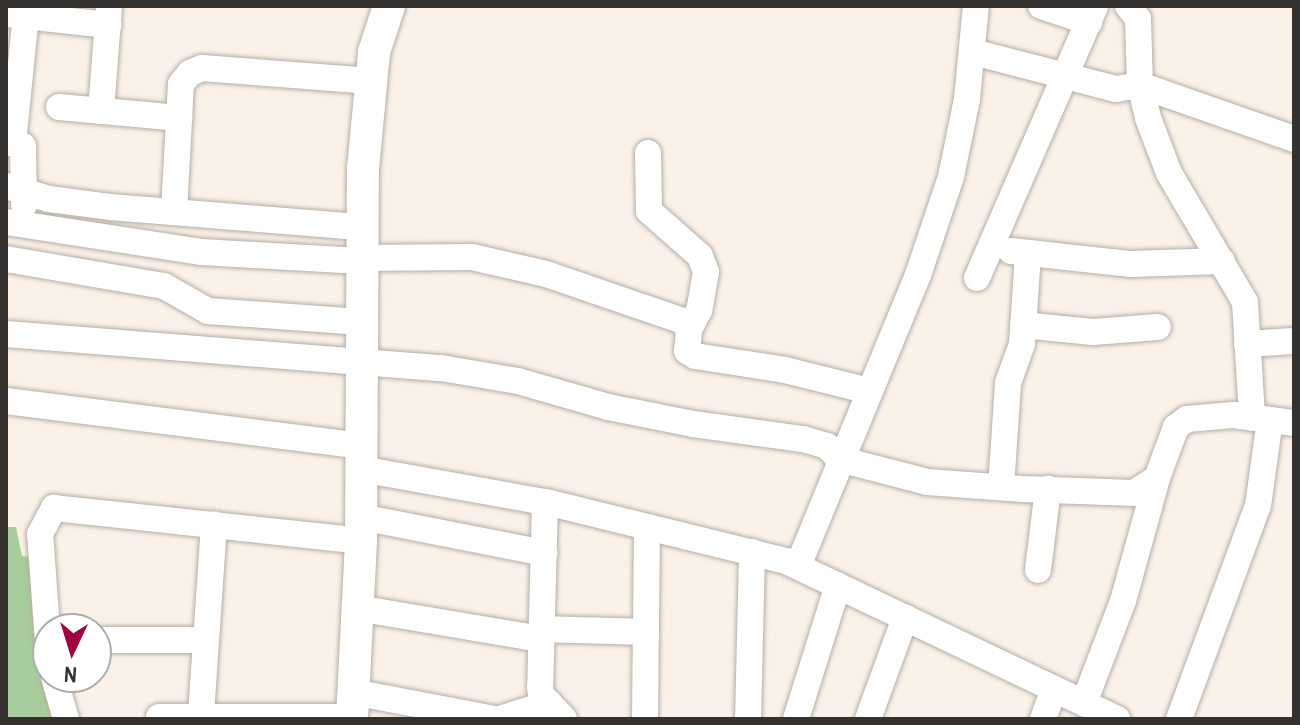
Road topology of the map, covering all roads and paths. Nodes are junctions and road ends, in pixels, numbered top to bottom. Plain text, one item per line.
1 (389, 6) edge
2 (976, 6) edge
3 (1041, 6) edge
4 (1128, 6) edge
5 (1092, 14) edge
6 (16, 15) edge
7 (108, 15) edge
8 (973, 52) junction
9 (1067, 76) junction
10 (371, 81) junction
11 (1140, 85) junction
12 (59, 107) dead end
13 (101, 111) junction
14 (179, 118) junction
15 (1294, 139) edge
16 (10, 142) edge
17 (648, 153) dead end
18 (15, 188) edge
19 (174, 212) junction
20 (15, 223) edge
21 (992, 245) junction
22 (361, 249) junction
23 (1028, 253) junction
24 (6, 259) edge
25 (1222, 261) junction
26 (977, 278) dead end
27 (361, 322) junction
28 (1023, 325) junction
29 (1158, 327) dead end
30 (689, 330) junction
31 (6, 334) edge
32 (1294, 341) edge
33 (1247, 344) junction
34 (361, 364) junction
35 (869, 391) junction
36 (6, 401) edge
37 (1272, 420) edge
38 (361, 458) junction
39 (839, 459) junction
40 (1157, 478) junction
41 (1001, 487) junction
42 (1048, 489) junction
43 (545, 502) junction
44 (214, 524) junction
45 (647, 527) junction
46 (361, 529) junction
47 (752, 552) junction
48 (544, 553) junction
49 (798, 566) junction
50 (1038, 570) dead end
51 (838, 585) junction
52 (357, 608) junction
53 (46, 613) edge
54 (905, 618) junction
55 (646, 632) junction
56 (541, 634) junction
57 (112, 640) edge
58 (203, 640) junction
59 (1054, 689) junction
60 (59, 693) edge
61 (1084, 703) junction
62 (352, 710) edge
63 (557, 711) edge
64 (201, 715) junction
65 (159, 717) edge
66 (66, 719) edge
67 (494, 719) edge
68 (500, 719) edge
69 (645, 719) edge
70 (748, 719) edge
71 (796, 719) edge
72 (868, 719) edge
73 (1043, 719) edge
74 (1117, 719) edge
75 (1179, 719) edge

1 - 10 main road
2 - 8 street
3 - 5 street
4 - 11 street
5 - 9 street
6 - 7 street
6 - 16 street
7 - 13 street
8 - 9 street
8 - 35 street
9 - 11 street
9 - 21 street
10 - 14 street
10 - 22 main road
11 - 15 street
11 - 25 street
12 - 13 street
13 - 14 street
14 - 19 street
16 - 18 street
17 - 30 street
18 - 19 street
18 - 20 street
19 - 22 street
20 - 22 street
21 - 23 street
21 - 26 street
22 - 27 main road
22 - 30 street
23 - 25 street
23 - 28 street
24 - 27 street
25 - 33 street
27 - 34 main road
28 - 29 street
28 - 41 street
30 - 35 street
31 - 34 street
32 - 33 street
33 - 37 street
34 - 38 main road
34 - 39 street
35 - 39 street
36 - 38 street
37 - 40 street
37 - 75 street
38 - 43 street
38 - 46 main road
39 - 41 street
39 - 49 street
40 - 42 street
40 - 61 street
41 - 42 street
42 - 50 street
43 - 45 street
43 - 48 street
44 - 46 street
44 - 53 street
44 - 58 street
45 - 47 street
45 - 55 street
46 - 48 street
46 - 52 main road
47 - 49 street
47 - 70 street
48 - 56 street
49 - 51 street
51 - 54 street
51 - 71 street
52 - 56 street
52 - 62 main road
54 - 59 street
54 - 72 street
55 - 56 street
55 - 69 street
56 - 63 street
57 - 58 street
58 - 64 street
59 - 61 street
59 - 73 street
60 - 66 street
61 - 74 street
62 - 64 street
62 - 67 street
63 - 68 street
64 - 65 street

